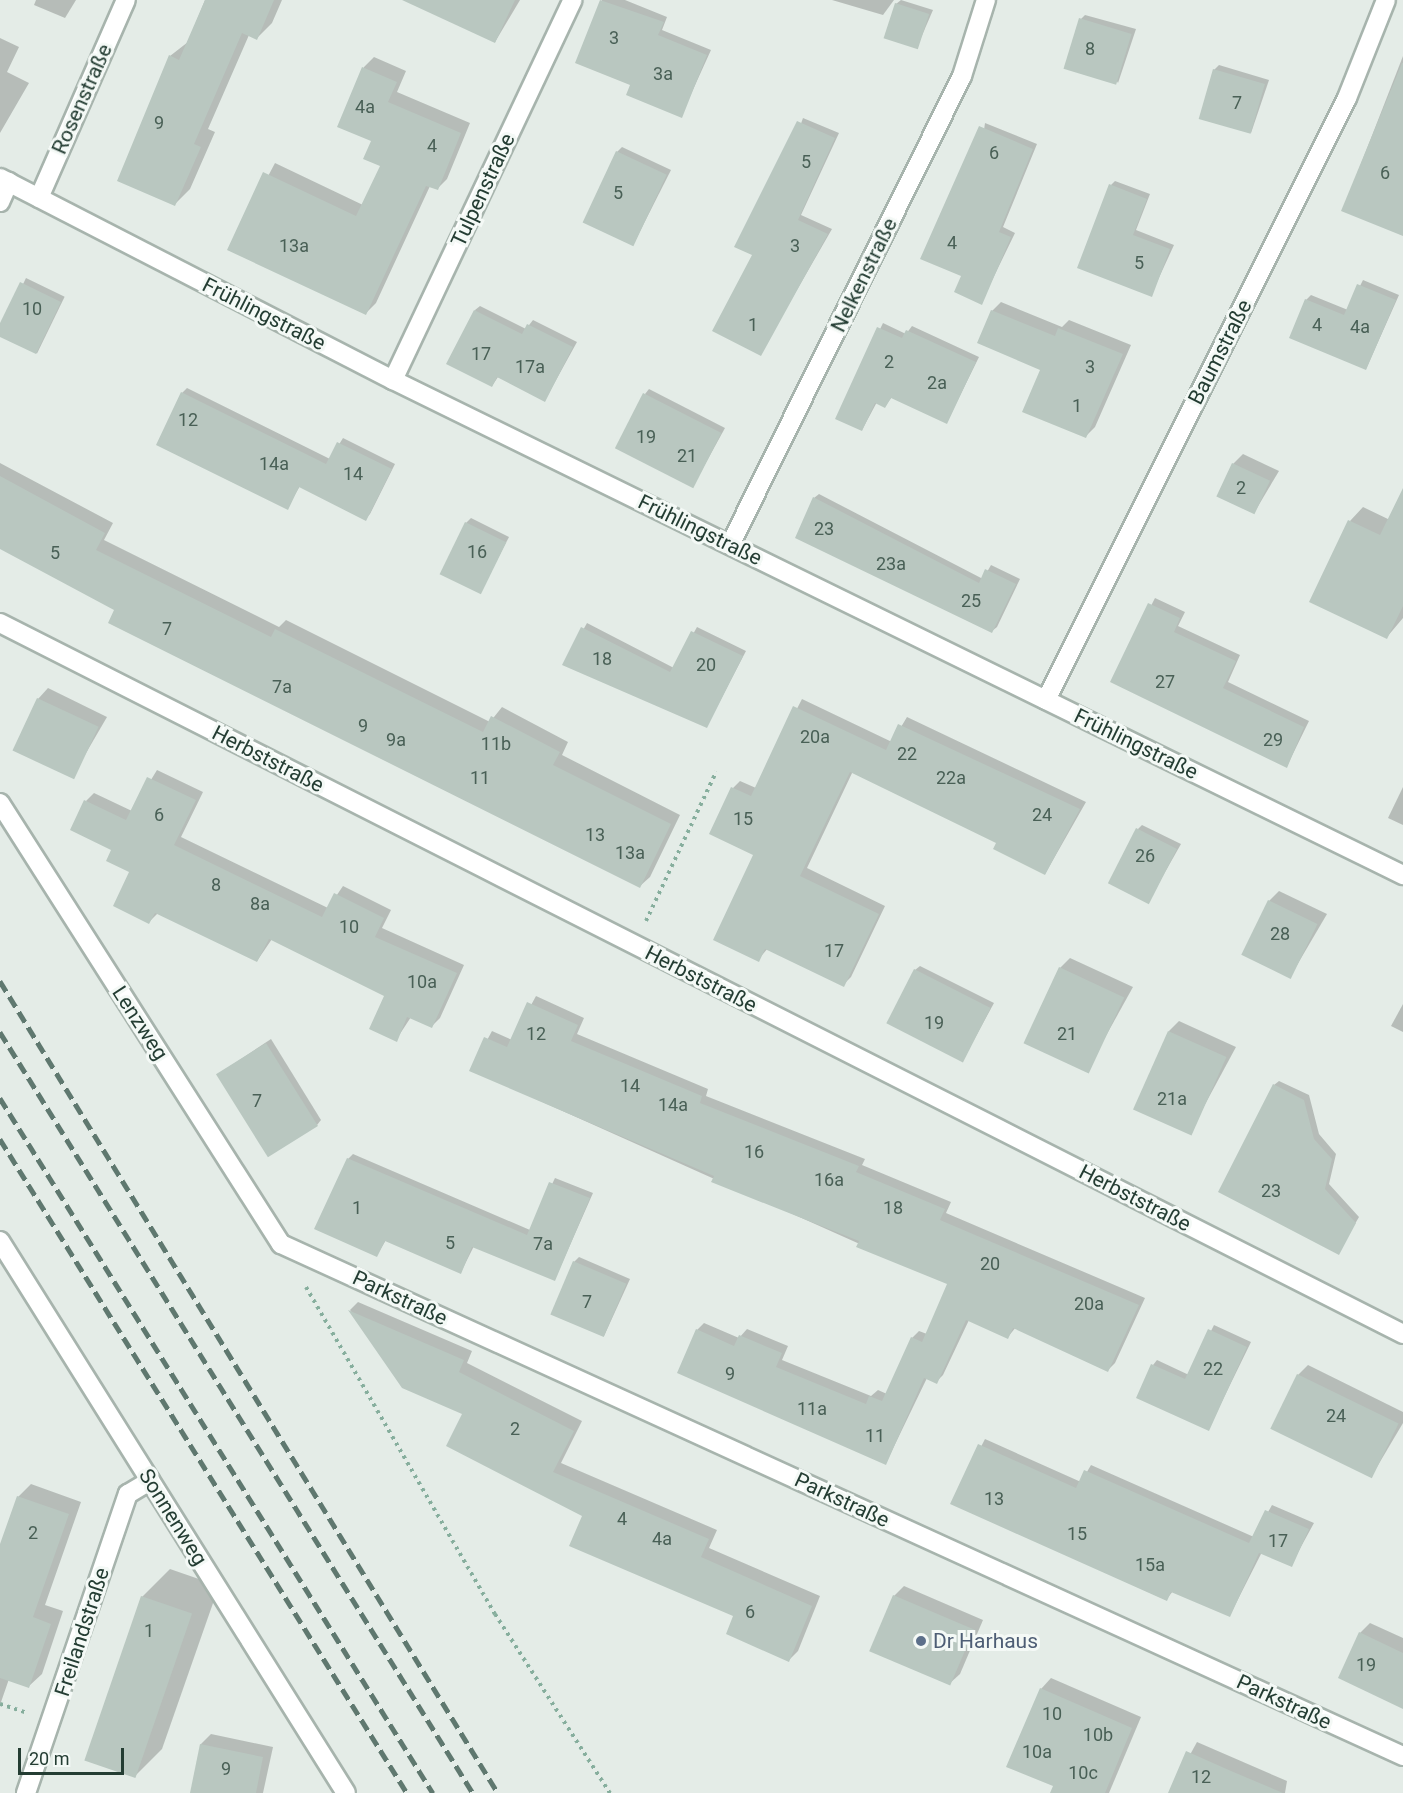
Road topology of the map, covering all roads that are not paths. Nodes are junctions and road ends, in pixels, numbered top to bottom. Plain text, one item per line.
1 (126, 0) edge
2 (573, 0) edge
3 (986, 0) edge
4 (1386, 0) edge
5 (4, 180) edge
6 (39, 198) junction
7 (0, 202) edge
8 (393, 380) junction
9 (730, 545) junction
10 (0, 623) edge
11 (1046, 700) junction
12 (0, 803) edge
13 (1403, 875) edge
14 (0, 1241) edge
15 (280, 1244) joint
16 (1403, 1334) edge
17 (150, 1481) junction
18 (1403, 1756) edge
19 (26, 1793) edge
20 (346, 1793) edge

1 - 6 street, Rosenstraße
2 - 8 street, Tulpenstraße
3 - 9 street, Nelkenstraße
4 - 11 street, Baumstraße
5 - 6 street, Frühlingstraße
5 - 7 street
6 - 8 street, Frühlingstraße
8 - 9 street, Frühlingstraße
9 - 11 street, Frühlingstraße
10 - 16 street, Herbststraße
11 - 13 street, Frühlingstraße
12 - 15 street, Lenzweg
14 - 17 street, Sonnenweg
15 - 18 street, Parkstraße
17 - 19 street, Freilandstraße
17 - 20 street, Sonnenweg

